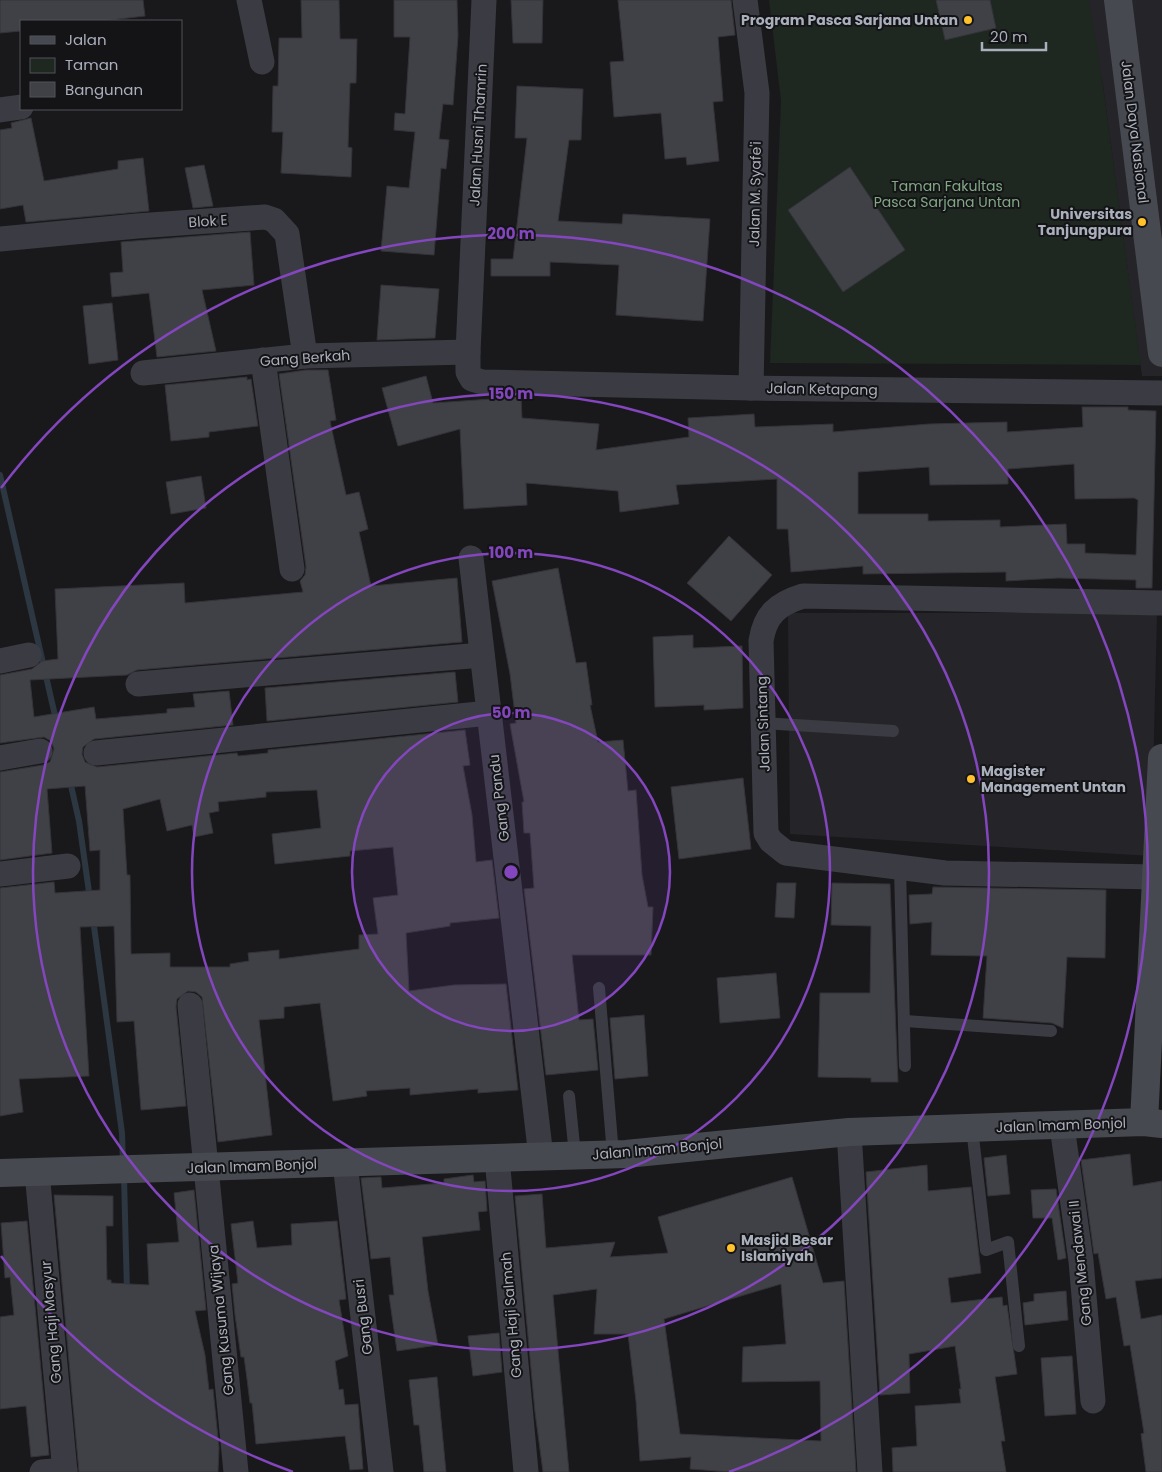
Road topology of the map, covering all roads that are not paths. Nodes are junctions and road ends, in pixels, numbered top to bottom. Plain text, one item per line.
1 (249, 0) edge
2 (484, 0) edge
3 (745, 0) edge
4 (1118, 0) edge
5 (262, 62) dead end
6 (20, 107) edge
7 (0, 110) edge
8 (0, 239) edge
9 (468, 352) junction
10 (1162, 353) edge
11 (305, 356) junction
12 (263, 360) junction
13 (143, 372) dead end
14 (482, 382) joint
15 (751, 388) junction
16 (1162, 393) edge
17 (471, 558) dead end
18 (292, 569) dead end
19 (1162, 603) edge
20 (28, 655) dead end
21 (482, 655) junction
22 (0, 661) edge
23 (138, 684) dead end
24 (489, 713) junction
25 (762, 723) junction
26 (893, 731) dead end
27 (40, 751) dead end
28 (96, 753) dead end
29 (0, 758) edge
30 (1162, 758) edge
31 (68, 866) dead end
32 (900, 868) junction
33 (1158, 869) edge
34 (0, 874) edge
35 (598, 988) dead end
36 (190, 1005) dead end
37 (905, 1022) junction
38 (1050, 1030) dead end
39 (905, 1066) dead end
40 (569, 1096) dead end
41 (1153, 1123) edge
42 (1062, 1126) junction
43 (972, 1128) junction
44 (849, 1132) junction
45 (613, 1154) junction
46 (574, 1155) junction
47 (541, 1157) junction
48 (497, 1158) junction
49 (346, 1163) junction
50 (206, 1168) junction
51 (37, 1172) junction
52 (0, 1173) edge
53 (1019, 1346) dead end
54 (1093, 1401) dead end
55 (57, 1471) edge
56 (236, 1472) edge
57 (381, 1472) edge
58 (526, 1472) edge
59 (870, 1472) edge

1 - 5 street
2 - 9 street, Jalan Husni Thamrin
3 - 15 street, Jalan M. Syafe'i
4 - 10 main road, Jalan Daya Nasional
6 - 7 street
8 - 11 street, Blok E
9 - 11 street, Gang Berkah
9 - 14 street, Jalan Husni Thamrin
11 - 12 street, Gang Berkah
12 - 13 street, Gang Berkah
12 - 18 street
14 - 15 street, Jalan Ketapang
15 - 16 street, Jalan Ketapang
17 - 21 street, Gang Pandu
19 - 25 street, Jalan Sintang
20 - 22 street
21 - 23 street
21 - 24 street, Gang Pandu
24 - 28 street
24 - 47 street, Gang Pandu
25 - 26 lane
25 - 32 street, Jalan Sintang
27 - 29 street
30 - 33 main road
31 - 34 street
32 - 33 street, Jalan Sintang
32 - 37 lane
33 - 41 main road
35 - 45 lane
36 - 50 street, Gang Kusuma Wijaya
37 - 38 lane
37 - 39 lane
40 - 46 lane
41 - 42 main road, Jalan Imam Bonjol
42 - 43 main road, Jalan Imam Bonjol
42 - 54 street, Gang Mendawai II
43 - 44 main road, Jalan Imam Bonjol
43 - 53 lane
44 - 45 main road, Jalan Imam Bonjol
44 - 59 street
45 - 46 main road, Jalan Imam Bonjol
46 - 47 main road, Jalan Imam Bonjol
47 - 48 main road, Jalan Imam Bonjol
48 - 49 main road, Jalan Imam Bonjol
48 - 58 street, Gang Haji Salmah
49 - 50 main road, Jalan Imam Bonjol
49 - 57 street, Gang Busri
50 - 51 main road, Jalan Imam Bonjol
50 - 56 street, Gang Kusuma Wijaya
51 - 52 main road, Jalan Imam Bonjol
51 - 55 street, Gang Haji Masyur

